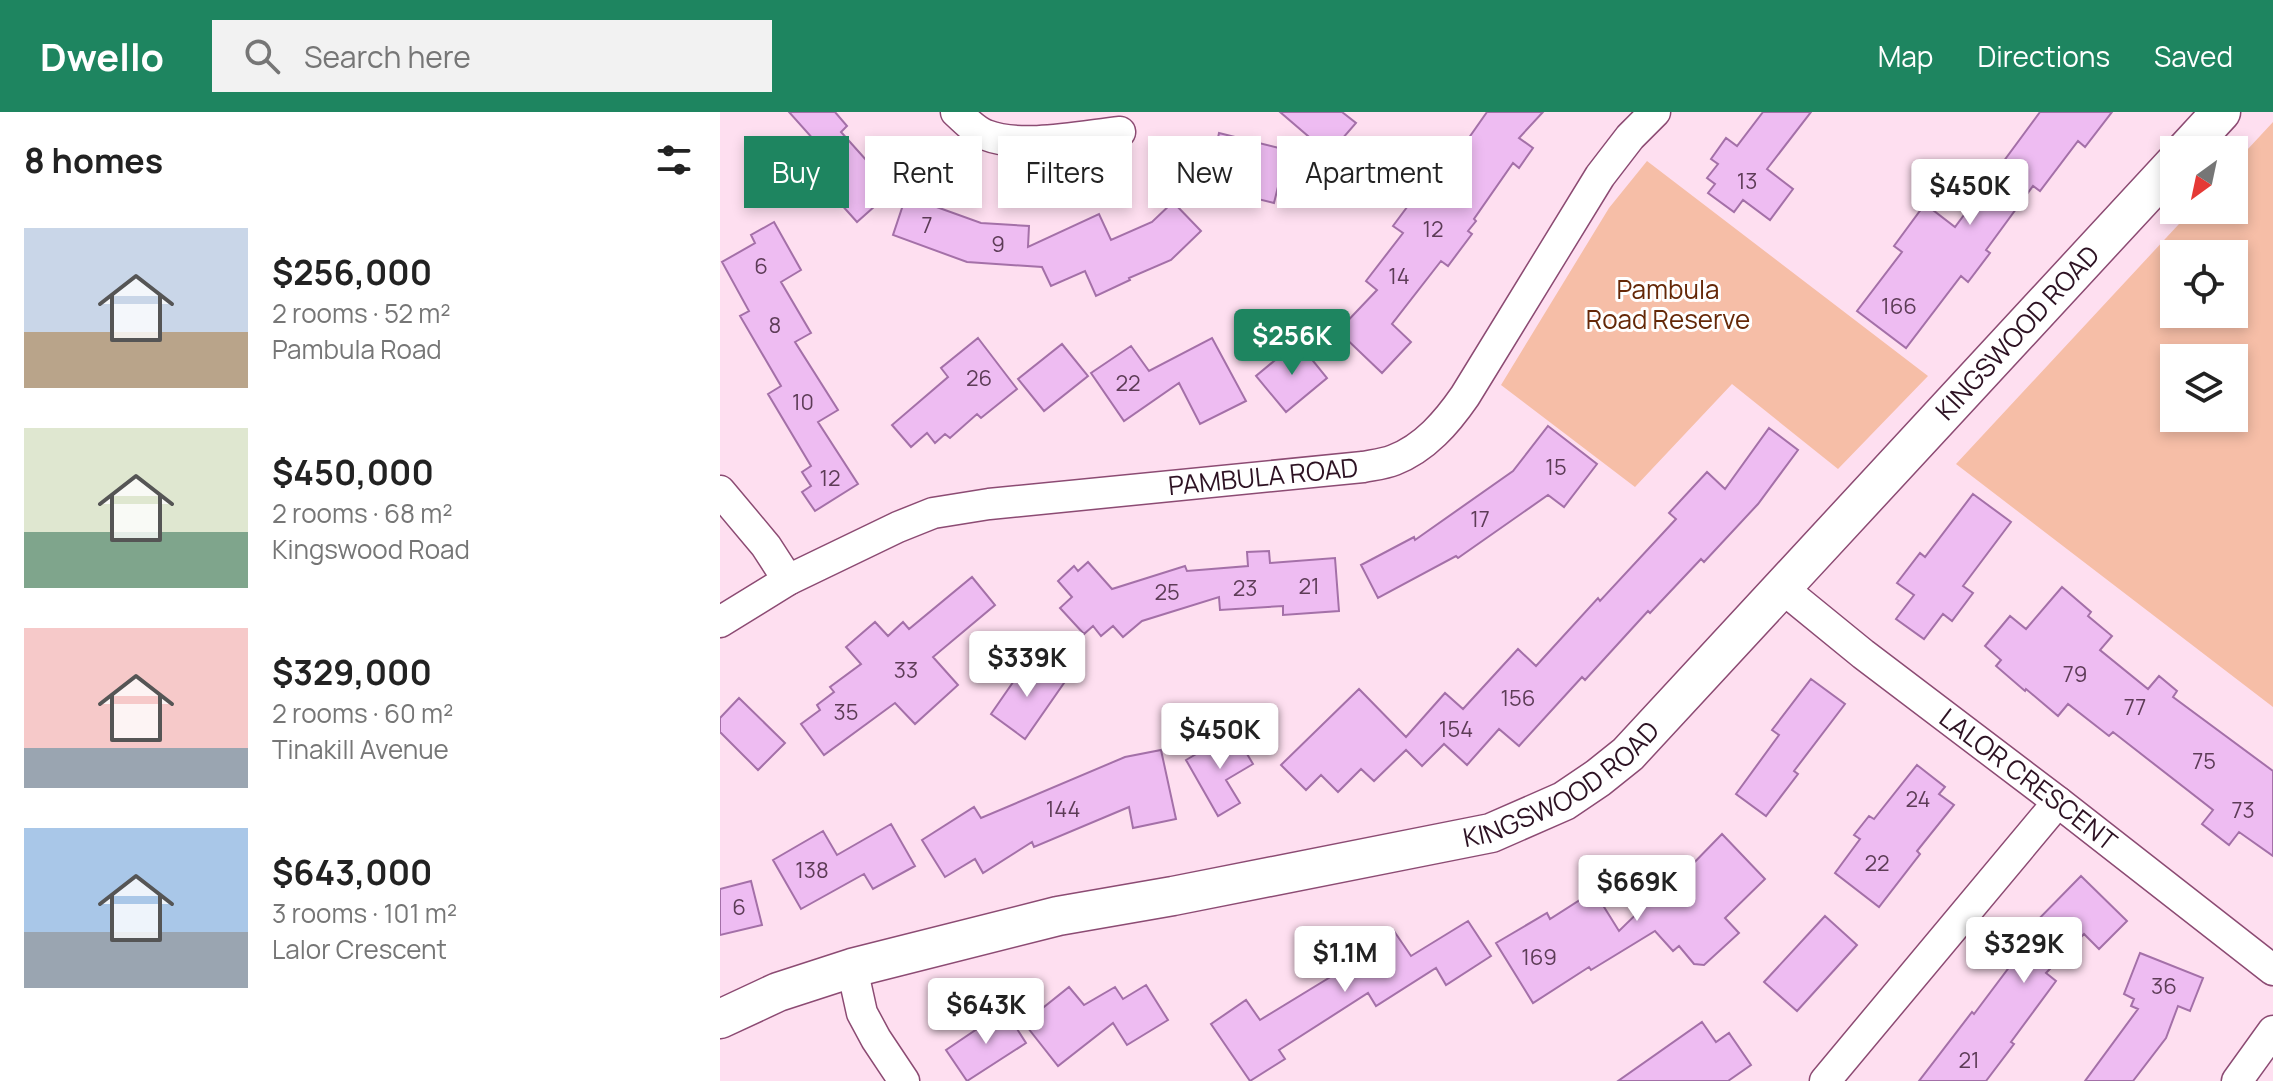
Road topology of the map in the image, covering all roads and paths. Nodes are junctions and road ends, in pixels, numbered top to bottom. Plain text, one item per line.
1 (956, 112) edge
2 (1655, 112) edge
3 (2221, 112) edge
4 (1120, 132) dead end
5 (2199, 136) edge
6 (2160, 179) edge
7 (720, 491) edge
8 (788, 580) junction
9 (1782, 588) junction
10 (720, 622) edge
11 (2058, 802) junction
12 (852, 968) junction
13 (2273, 970) edge
14 (720, 1019) edge
15 (2273, 1031) edge
16 (904, 1081) edge
17 (1825, 1081) edge
18 (2237, 1081) edge

1 - 4 street
2 - 8 street, PAMBULA ROAD
3 - 5 street
6 - 9 street, KINGSWOOD ROAD
7 - 8 street
8 - 10 street, PAMBULA ROAD
9 - 11 street, LALOR CRESCENT
9 - 12 street, KINGSWOOD ROAD
11 - 13 street, LALOR CRESCENT
11 - 17 street
12 - 14 street, KINGSWOOD ROAD
12 - 16 street
15 - 18 street

